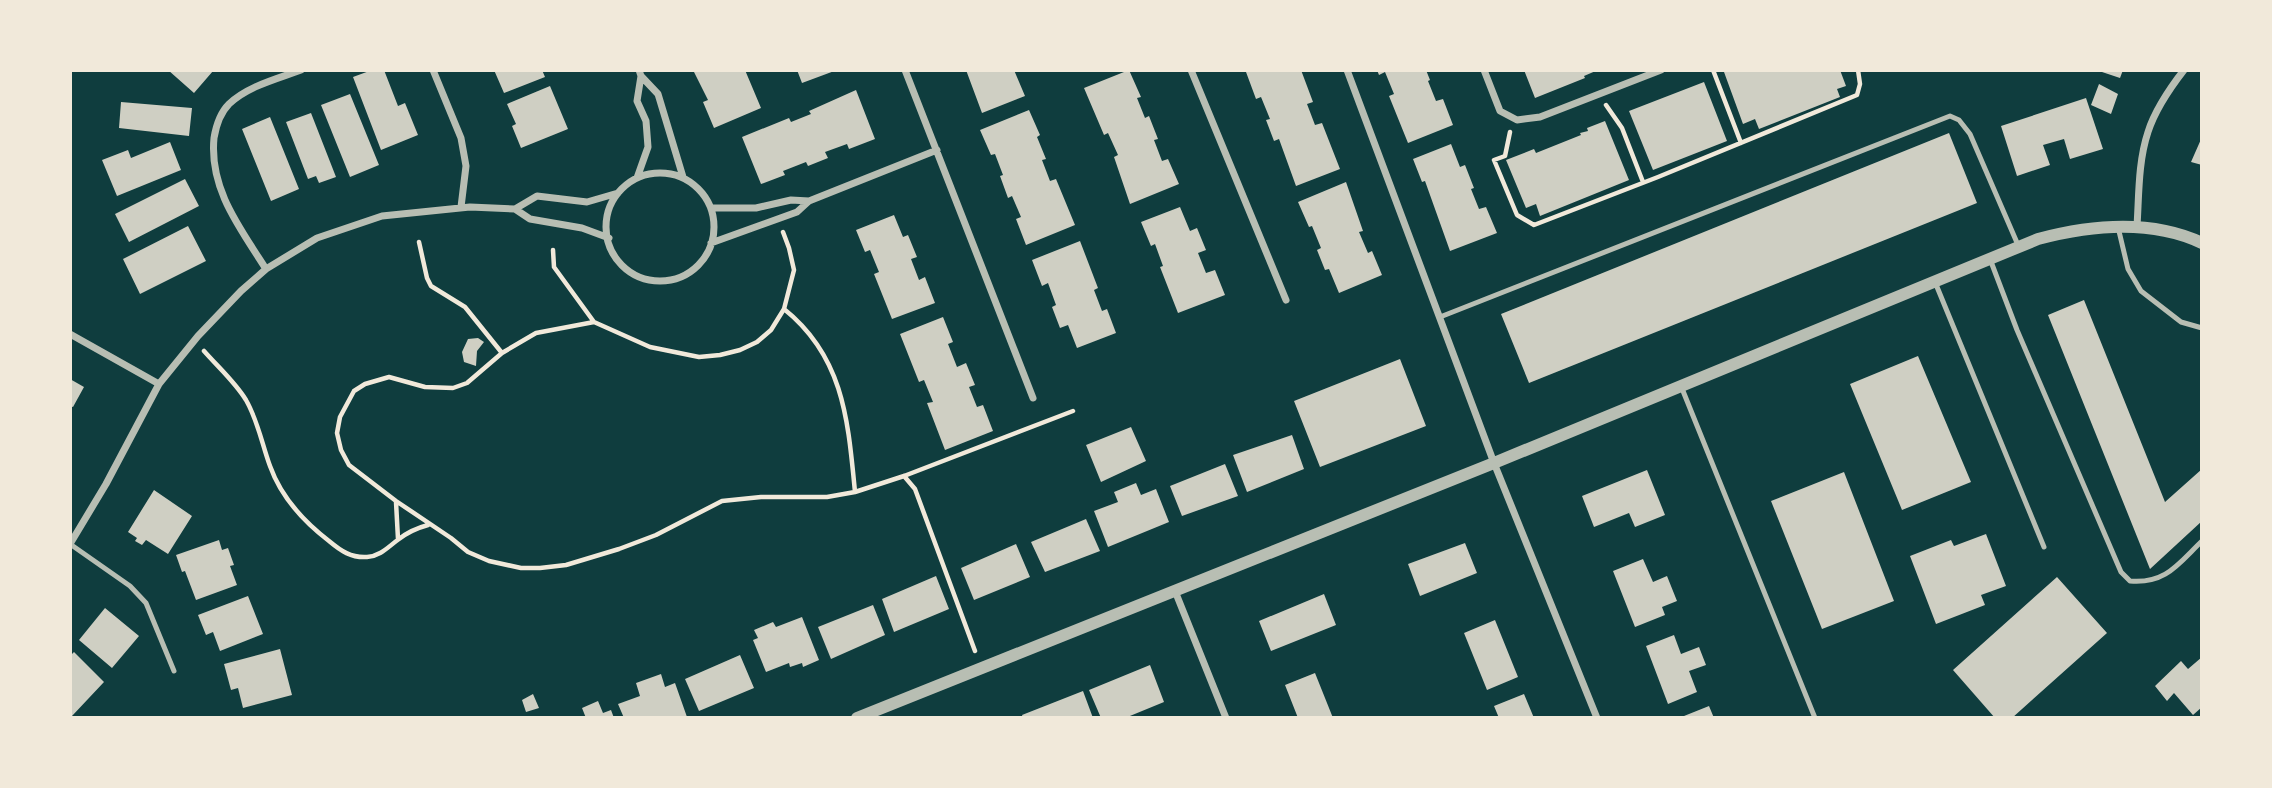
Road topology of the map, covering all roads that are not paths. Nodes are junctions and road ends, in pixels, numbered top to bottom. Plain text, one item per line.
1 (301, 70) edge
2 (433, 70) edge
3 (905, 70) edge
4 (1191, 70) edge
5 (1347, 70) edge
6 (1484, 70) edge
7 (1661, 70) edge
8 (2184, 70) edge
9 (640, 73) edge
10 (279, 74) edge
11 (937, 150) junction
12 (683, 177) junction
13 (637, 178) junction
14 (618, 192) junction
15 (809, 201) junction
16 (461, 207) junction
17 (515, 208) junction
18 (712, 208) junction
19 (2137, 226) junction
20 (2118, 227) junction
21 (608, 238) junction
22 (711, 243) junction
23 (2202, 243) edge
24 (2018, 247) junction
25 (1990, 259) junction
26 (266, 269) junction
27 (1935, 282) junction
28 (1286, 300) dead end
29 (1440, 317) junction
30 (2202, 328) edge
31 (70, 334) edge
32 (159, 384) junction
33 (1681, 386) junction
34 (1033, 397) dead end
35 (1494, 463) junction
36 (2202, 541) edge
37 (70, 544) edge
38 (2044, 547) dead end
39 (1175, 592) junction
40 (174, 671) dead end
41 (858, 718) edge
42 (1226, 718) edge
43 (1597, 718) edge
44 (1815, 718) edge

1 - 10 street
2 - 16 street
3 - 11 street
4 - 28 street
5 - 29 street
6 - 7 street
8 - 19 street
9 - 12 street
9 - 13 street
10 - 26 street
11 - 15 street
11 - 34 street
12 - 13 street
12 - 18 street
13 - 14 street
14 - 17 street
14 - 21 street
15 - 18 street
15 - 22 street
16 - 17 street
16 - 26 street
17 - 21 street
18 - 22 street
19 - 20 street
19 - 23 street
20 - 24 street
20 - 30 lane
21 - 22 street
24 - 25 street
24 - 29 lane
25 - 27 street
25 - 36 lane
26 - 32 street
27 - 33 street
27 - 38 lane
29 - 35 street
31 - 32 street
32 - 37 street
33 - 35 street
33 - 44 lane
35 - 39 street
35 - 43 street
37 - 40 lane
39 - 41 street
39 - 42 street

